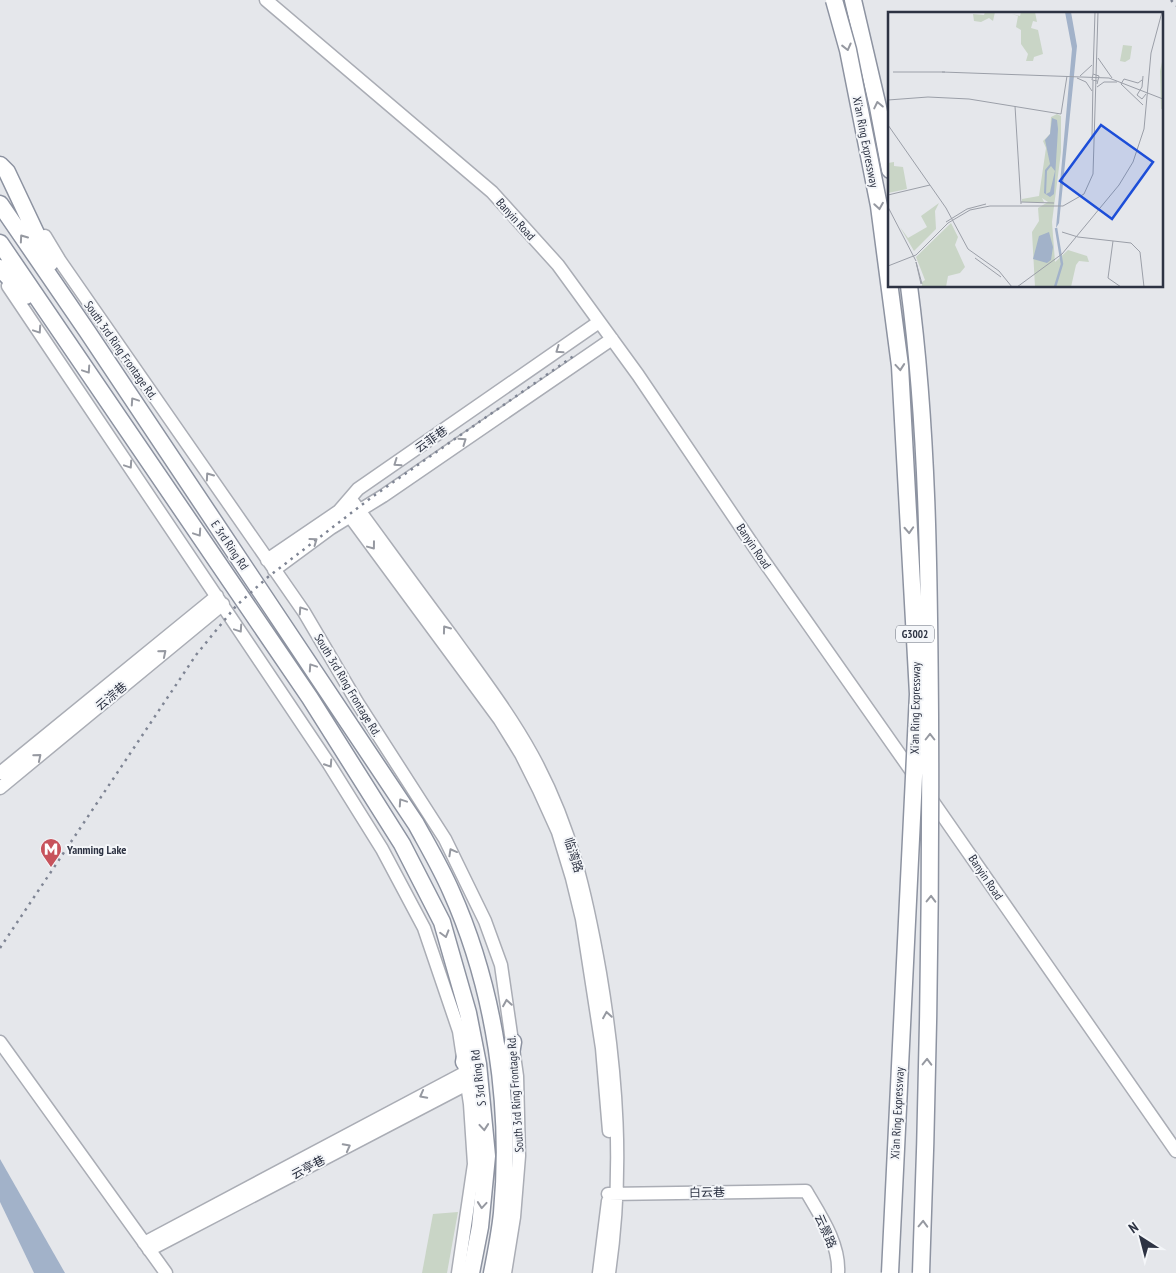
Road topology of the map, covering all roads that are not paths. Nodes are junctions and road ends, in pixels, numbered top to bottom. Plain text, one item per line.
1 (266, 0) edge
2 (834, 0) edge
3 (853, 0) edge
4 (888, 160) edge
5 (2, 166) edge
6 (0, 204) edge
7 (0, 243) edge
8 (0, 268) edge
9 (888, 275) edge
10 (0, 276) edge
11 (890, 288) edge
12 (909, 288) edge
13 (600, 322) junction
14 (87, 331) junction
15 (63, 336) junction
16 (612, 339) junction
17 (351, 508) junction
18 (271, 565) junction
19 (220, 600) junction
20 (0, 773) edge
21 (0, 788) edge
22 (427, 890) joint
23 (451, 891) joint
24 (471, 1026) junction
25 (0, 1042) edge
26 (513, 1042) junction
27 (466, 1073) junction
28 (503, 1100) junction
29 (1176, 1151) edge
30 (512, 1157) junction
31 (480, 1160) junction
32 (806, 1191) joint
33 (612, 1194) junction
34 (146, 1246) junction
35 (166, 1273) edge
36 (458, 1273) edge
37 (471, 1273) edge
38 (492, 1273) edge
39 (505, 1273) edge
40 (599, 1273) edge
41 (608, 1273) edge
42 (838, 1273) edge
43 (890, 1273) edge
44 (921, 1273) edge

1 - 13 street, Banyin Road
2 -> 9 highway, Xi'an Ring Expressway / G3002, bridge
4 -> 3 highway, Xi'an Ring Expressway
5 - 14 highway
18 -> 5 street, South 3rd Ring Frontage Rd.
14 -> 6 highway, E 3rd Ring Rd
7 - 15 highway, E 3rd Ring Rd
8 - 15 highway
10 -> 19 street
11 -> 43 highway, Xi'an Ring Expressway / G3002, bridge
44 -> 12 highway, Xi'an Ring Expressway / G3002, bridge
13 - 16 street, Banyin Road
13 -> 17 street, 云菲巷
23 -> 14 highway, E 3rd Ring Rd
15 -> 22 highway, E 3rd Ring Rd
17 -> 16 street, 云菲巷
16 - 29 street, Banyin Road
17 - 18 street, 云菲巷
17 - 33 street, 临湾路
26 -> 18 street, South 3rd Ring Frontage Rd.
19 - 20 street, 云淙巷
21 -> 19 street, 云淙巷
19 -> 27 street
22 -> 24 highway, S 3rd Ring Rd
23 - 28 highway, S 3rd Ring Rd
24 - 27 highway
24 -> 31 highway, S 3rd Ring Rd
25 - 34 street
26 - 28 highway
26 - 30 street, South 3rd Ring Frontage Rd.
27 - 31 street
27 - 34 street
28 - 30 highway, S 3rd Ring Rd
30 - 38 highway, S 3rd Ring Rd
30 - 39 street, South 3rd Ring Frontage Rd.
31 - 36 street
31 -> 37 highway, S 3rd Ring Rd
32 - 33 street, 白云巷
32 - 42 street, 云景路
33 - 40 street, 临湾路
33 - 41 street, 临湾路
34 - 35 street

